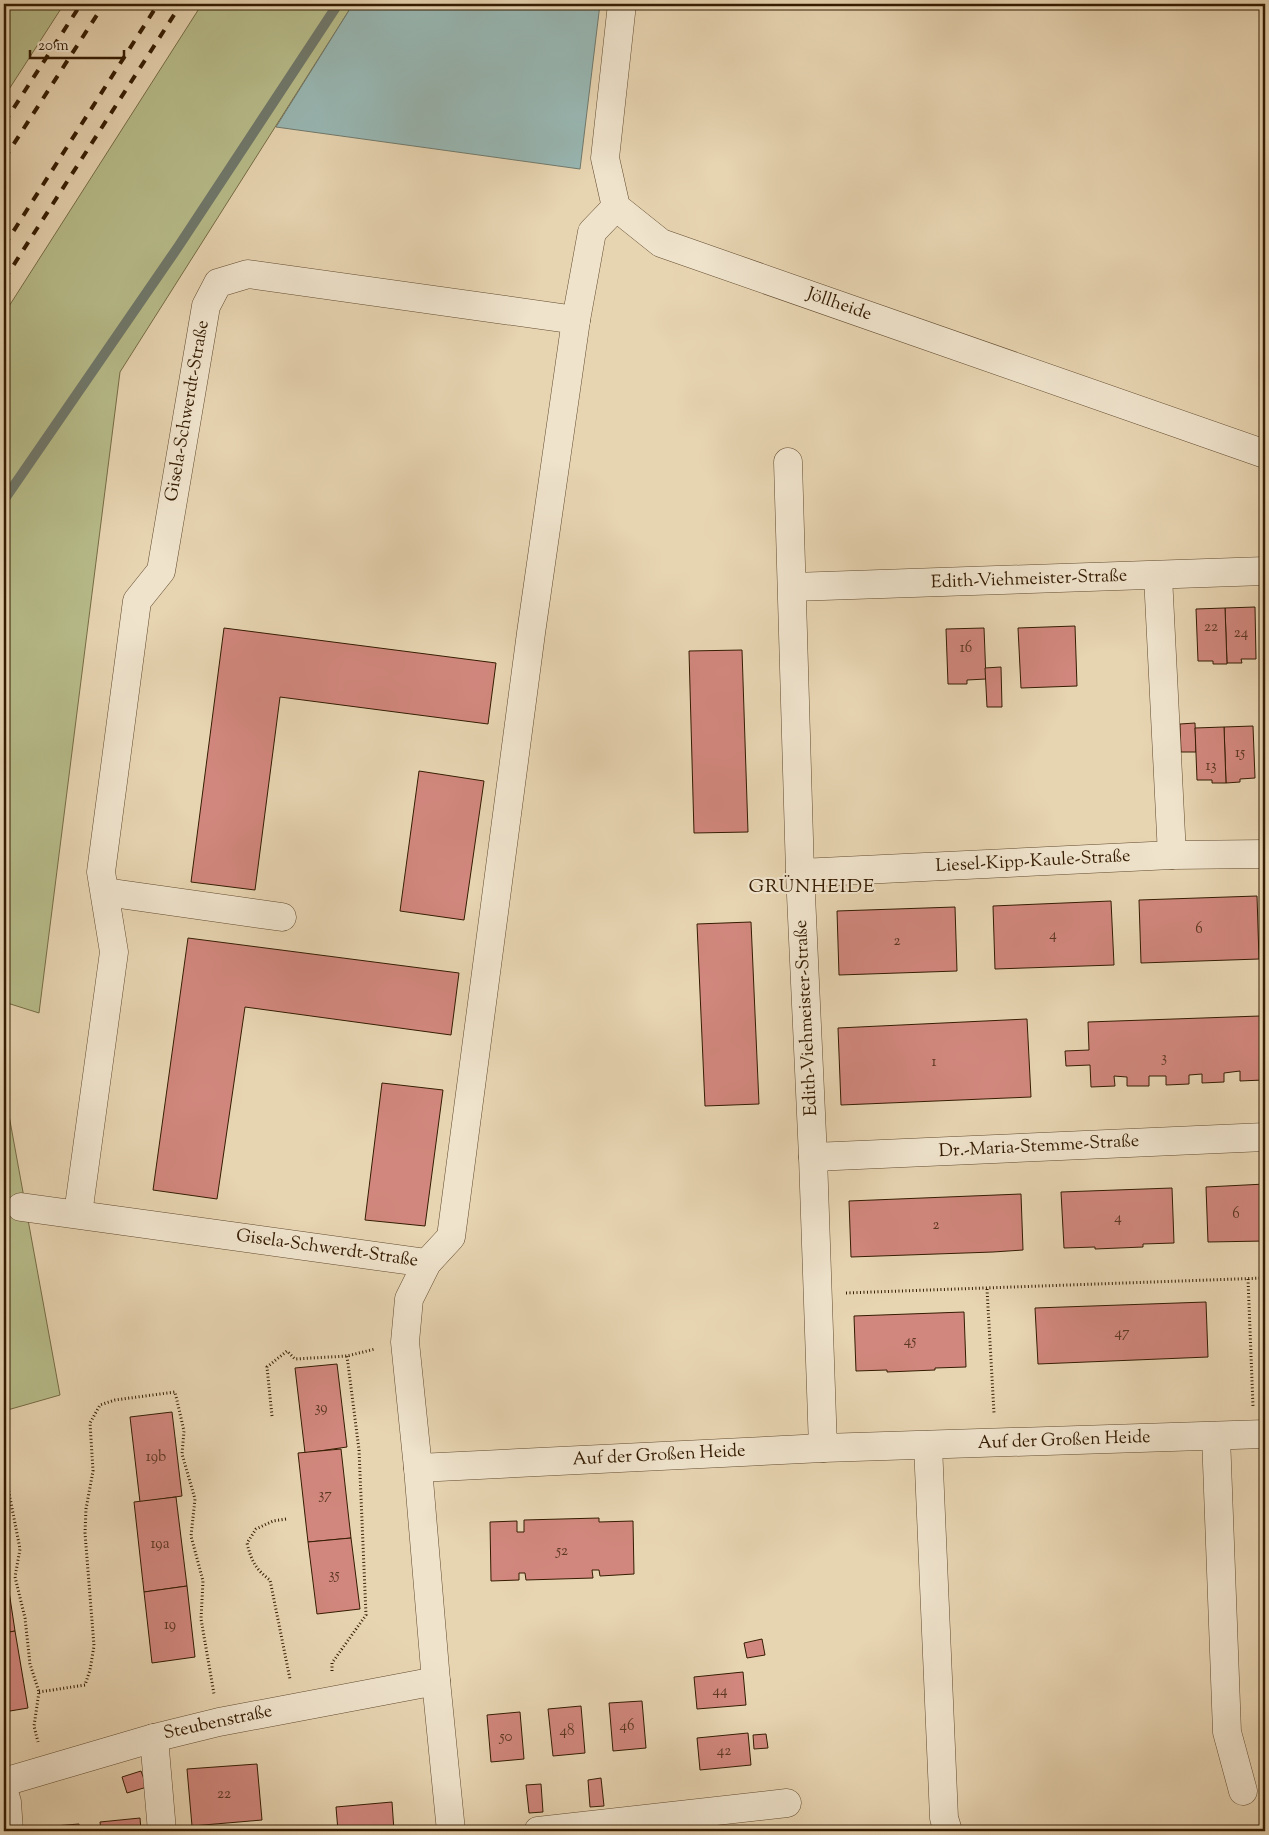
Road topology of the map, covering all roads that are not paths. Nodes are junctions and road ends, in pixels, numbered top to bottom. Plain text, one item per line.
1 (622, 4) edge
2 (616, 207) junction
3 (576, 320) junction
4 (1265, 454) edge
5 (788, 462) dead end
6 (1265, 571) edge
7 (1158, 576) junction
8 (793, 587) junction
9 (1265, 854) edge
10 (1172, 855) junction
11 (800, 872) junction
12 (105, 892) junction
13 (282, 917) dead end
14 (1265, 1137) edge
15 (813, 1157) junction
16 (21, 1207) dead end
17 (78, 1214) junction
18 (427, 1263) junction
19 (1260, 1435) edge
20 (1216, 1436) junction
21 (928, 1445) junction
22 (823, 1448) junction
23 (418, 1468) junction
24 (436, 1681) junction
25 (154, 1738) junction
26 (4, 1782) edge
27 (1243, 1791) dead end
28 (4, 1792) edge
29 (787, 1803) dead end
30 (9, 1831) edge
31 (162, 1831) edge
32 (451, 1831) edge
33 (538, 1831) edge
34 (948, 1831) edge

1 - 2 street
2 - 3 street
2 - 4 street, Jöllheide
3 - 12 street, Gisela-Schwerdt-Straße
3 - 18 street
5 - 8 street, Edith-Viehmeister-Straße
6 - 7 street, Edith-Viehmeister-Straße
7 - 8 street, Edith-Viehmeister-Straße
7 - 10 street
8 - 11 street, Edith-Viehmeister-Straße
9 - 10 street, Liesel-Kipp-Kaule-Straße
10 - 11 street, Liesel-Kipp-Kaule-Straße
11 - 15 street, Edith-Viehmeister-Straße
12 - 13 street
12 - 17 street, Gisela-Schwerdt-Straße
14 - 15 street, Dr.-Maria-Stemme-Straße
15 - 22 street, Edith-Viehmeister-Straße
16 - 17 street, Gisela-Schwerdt-Straße
17 - 18 street, Gisela-Schwerdt-Straße
18 - 23 street, Gisela-Schwerdt-Straße
19 - 20 street, Auf der Großen Heide
20 - 21 street, Auf der Großen Heide
20 - 27 street
21 - 22 street, Auf der Großen Heide
21 - 34 street
22 - 23 street, Auf der Großen Heide
23 - 24 street
24 - 25 street, Steubenstraße
24 - 32 street
25 - 26 street, Steubenstraße
25 - 31 street
28 - 30 street
29 - 33 street

